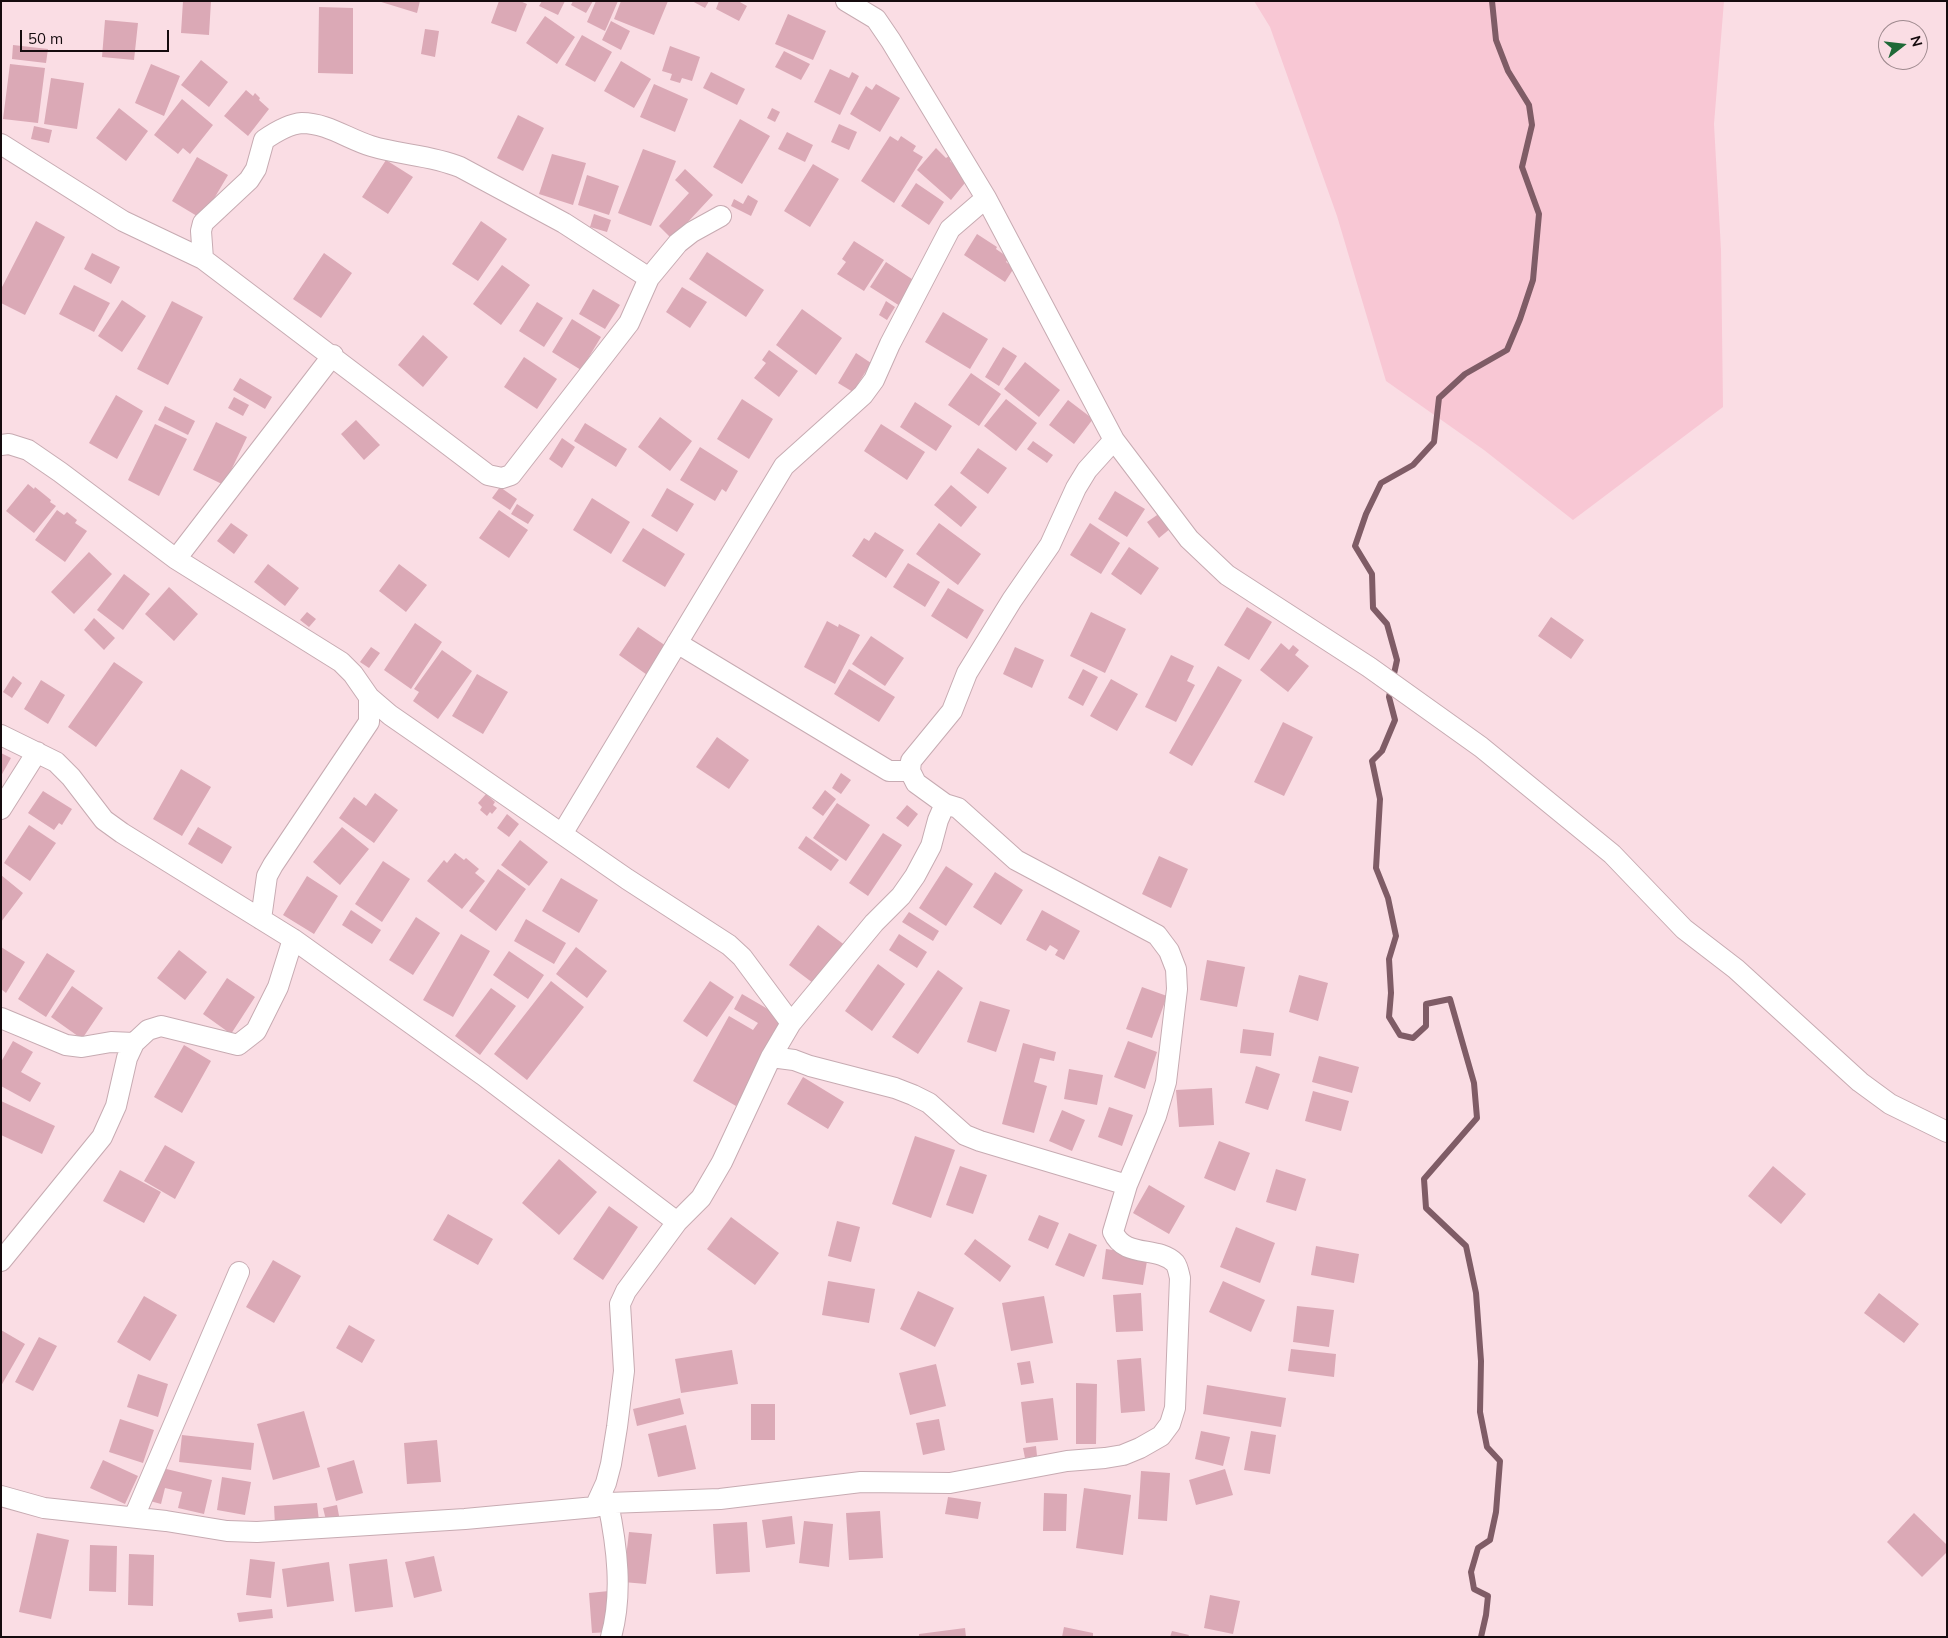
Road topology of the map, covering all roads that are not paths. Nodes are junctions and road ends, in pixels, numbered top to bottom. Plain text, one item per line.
1 (846, 1) edge
2 (1, 144) edge
3 (986, 198) junction
4 (721, 216) dead end
5 (203, 259) junction
6 (649, 278) junction
7 (333, 355) junction
8 (1114, 440) junction
9 (1, 445) edge
10 (176, 559) junction
11 (677, 643) junction
12 (369, 697) junction
13 (390, 715) junction
14 (369, 722) junction
15 (1, 735) edge
16 (37, 752) junction
17 (910, 771) junction
18 (945, 804) junction
19 (1, 810) edge
20 (562, 834) junction
21 (261, 919) junction
22 (293, 939) junction
23 (1, 1018) edge
24 (791, 1023) junction
25 (134, 1042) junction
26 (771, 1057) junction
27 (1947, 1132) edge
28 (1127, 1185) junction
29 (677, 1222) junction
30 (1, 1261) edge
31 (238, 1272) dead end
32 (1, 1496) edge
33 (602, 1505) junction
34 (134, 1517) junction
35 (611, 1637) edge

1 - 3 street
2 - 5 street
3 - 8 street
3 - 11 street
4 - 6 street
5 - 6 street
5 - 7 street
6 - 7 street
7 - 10 street
8 - 17 street
8 - 27 street
9 - 10 street
10 - 12 street
11 - 17 street
11 - 20 street
12 - 13 street
12 - 14 street
13 - 14 street
13 - 20 street
14 - 21 street
15 - 16 street
16 - 19 street
16 - 21 street
17 - 18 street
18 - 24 street
18 - 28 street
20 - 24 street
21 - 22 street
22 - 25 street
22 - 29 street
23 - 25 street
24 - 26 street
25 - 30 street
26 - 28 street
26 - 29 street
28 - 33 street
29 - 33 street
31 - 34 street
32 - 34 street
33 - 34 street
33 - 35 street

